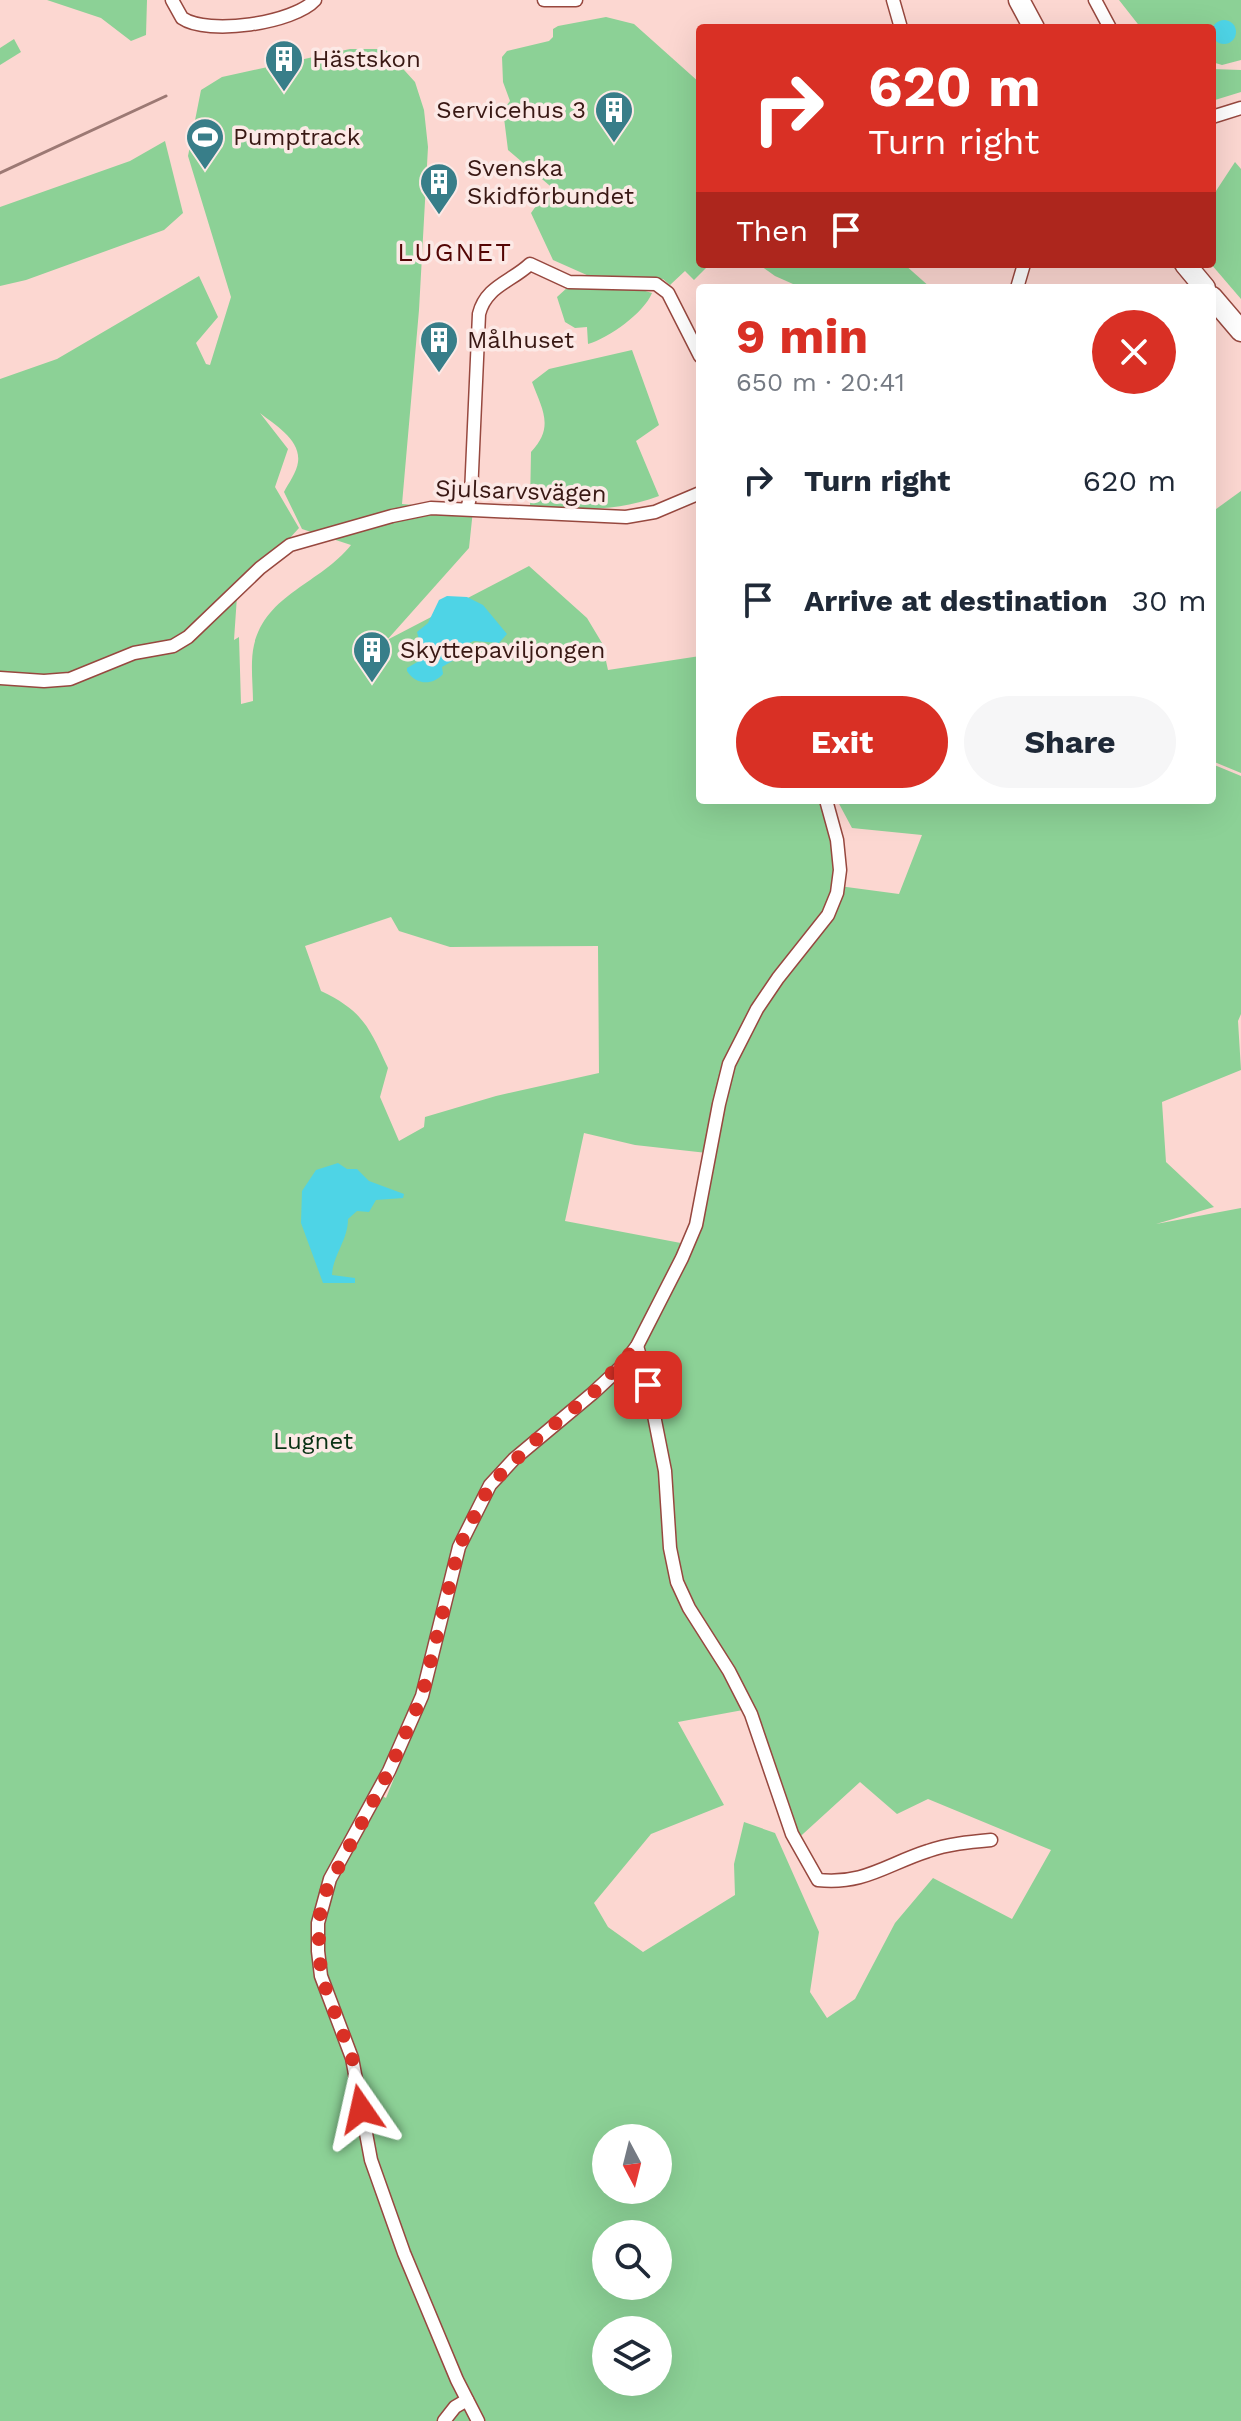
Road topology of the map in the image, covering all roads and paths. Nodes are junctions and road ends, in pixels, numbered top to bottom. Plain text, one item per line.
1 (172, 0) edge
2 (315, 0) edge
3 (544, 0) edge
4 (576, 0) edge
5 (893, 0) edge
6 (1095, 0) edge
7 (900, 24) edge
8 (1108, 24) edge
9 (1241, 108) edge
10 (1216, 116) edge
11 (1188, 268) edge
12 (1202, 284) edge
13 (1216, 302) edge
14 (1241, 331) edge
15 (696, 348) edge
16 (696, 495) edge
17 (467, 509) junction
18 (0, 678) edge
19 (827, 804) edge
20 (637, 1346) junction
21 (991, 1840) dead end
22 (467, 2400) junction
23 (444, 2421) edge
24 (478, 2421) edge

1 - 2 street
3 - 4 street
5 - 7 street
6 - 8 street
9 - 10 street
11 - 12 highway
13 - 14 highway
15 - 17 street
16 - 17 street, Sjulsarvsvägen
17 - 18 street, Sjulsarvsvägen
19 - 20 street
20 - 21 street
20 - 22 street
22 - 23 street
22 - 24 street

